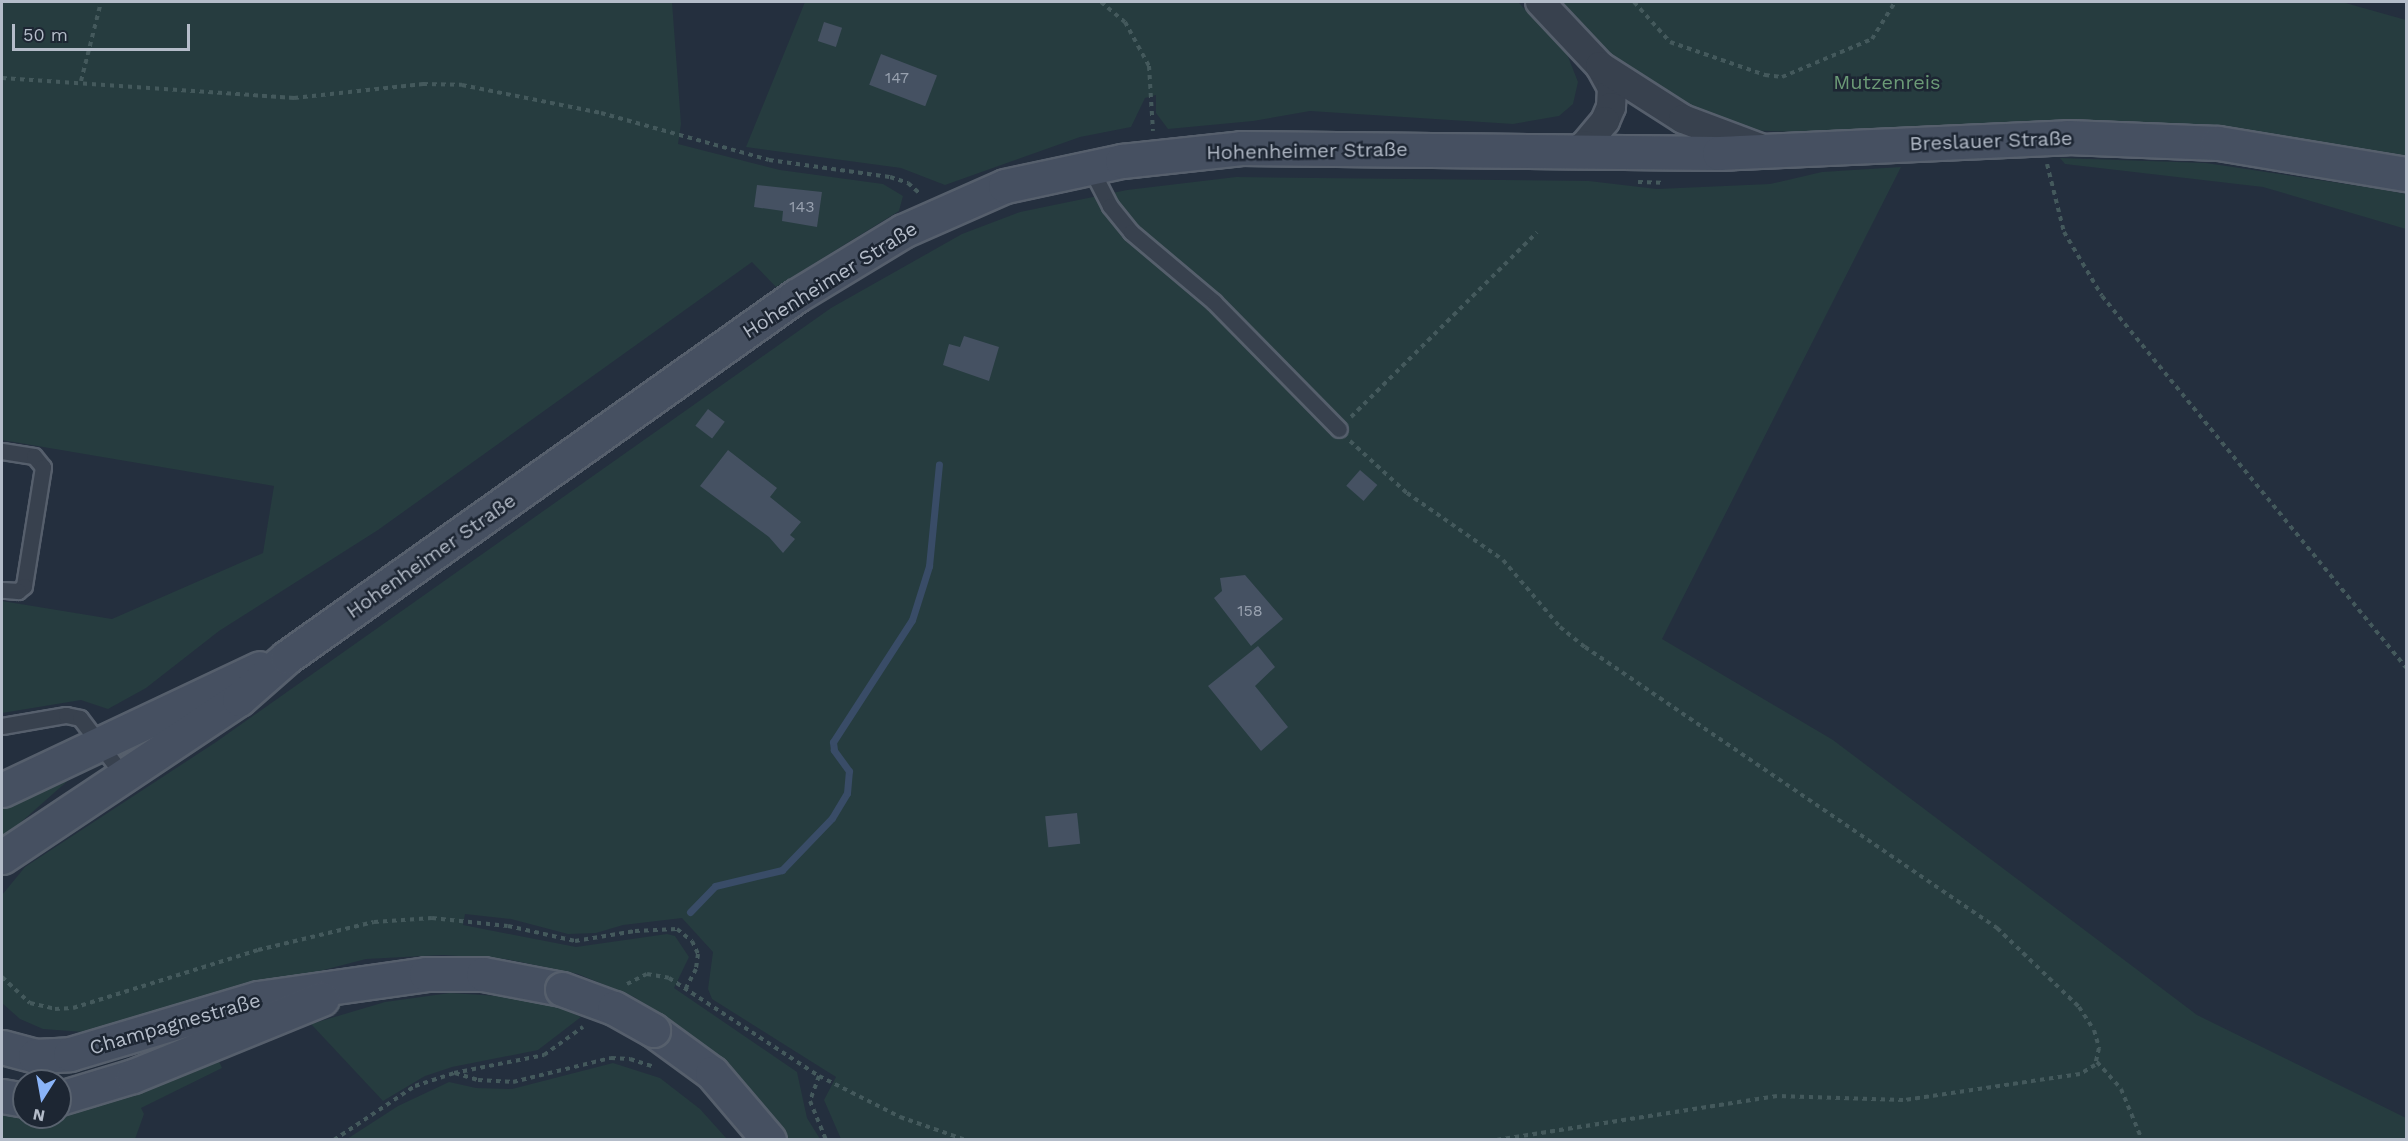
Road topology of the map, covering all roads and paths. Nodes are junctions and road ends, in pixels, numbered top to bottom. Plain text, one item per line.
1 (101, 2) edge
2 (1101, 2) edge
3 (1540, 2) edge
4 (1634, 2) edge
5 (1895, 2) edge
6 (1600, 66) junction
7 (2, 78) edge
8 (81, 81) junction
9 (2042, 138) junction
10 (1776, 151) junction
11 (1573, 152) junction
12 (1155, 156) junction
13 (1090, 167) junction
14 (2406, 174) edge
15 (938, 214) junction
16 (1537, 232) dead end
17 (1338, 429) junction
18 (2, 451) edge
19 (2, 590) edge
20 (287, 657) junction
21 (2406, 668) edge
22 (2, 726) edge
23 (99, 741) junction
24 (123, 775) junction
25 (2, 790) edge
26 (2, 856) edge
27 (2, 977) edge
28 (350, 986) junction
29 (583, 1027) dead end
30 (2, 1047) edge
31 (2097, 1062) junction
32 (659, 1070) dead end
33 (454, 1073) junction
34 (819, 1076) junction
35 (72, 1094) edge
36 (334, 1140) edge
37 (769, 1140) edge
38 (826, 1140) edge
39 (966, 1140) edge
40 (1496, 1140) edge
41 (2142, 1140) edge

1 - 8 path
2 - 12 path
3 - 6 street
4 - 5 path
6 - 10 street
6 - 11 street
7 - 8 path
8 - 15 path
9 - 10 main road, Breslauer Straße
9 - 14 main road, Breslauer Straße
9 - 21 path
10 - 11 main road, Breslauer Straße
11 - 12 main road, Hohenheimer Straße
12 - 13 main road, Hohenheimer Straße
13 - 15 main road, Hohenheimer Straße
13 - 17 lane
15 - 20 main road, Hohenheimer Straße
16 - 17 path
17 - 31 path
18 - 19 lane
20 - 23 main road, Hohenheimer Straße
20 - 24 main road, Hohenheimer Straße
22 - 23 lane
23 - 24 lane
23 - 25 main road, Hohenheimer Straße
24 - 26 main road, Hohenheimer Straße
27 - 34 path
28 - 30 main road, Champagnestraße
28 - 35 main road, Champagnestraße
28 - 37 main road, Champagnestraße, bridge
29 - 33 path
31 - 40 path
31 - 41 path
32 - 33 path
33 - 36 path
34 - 38 path
34 - 39 path

